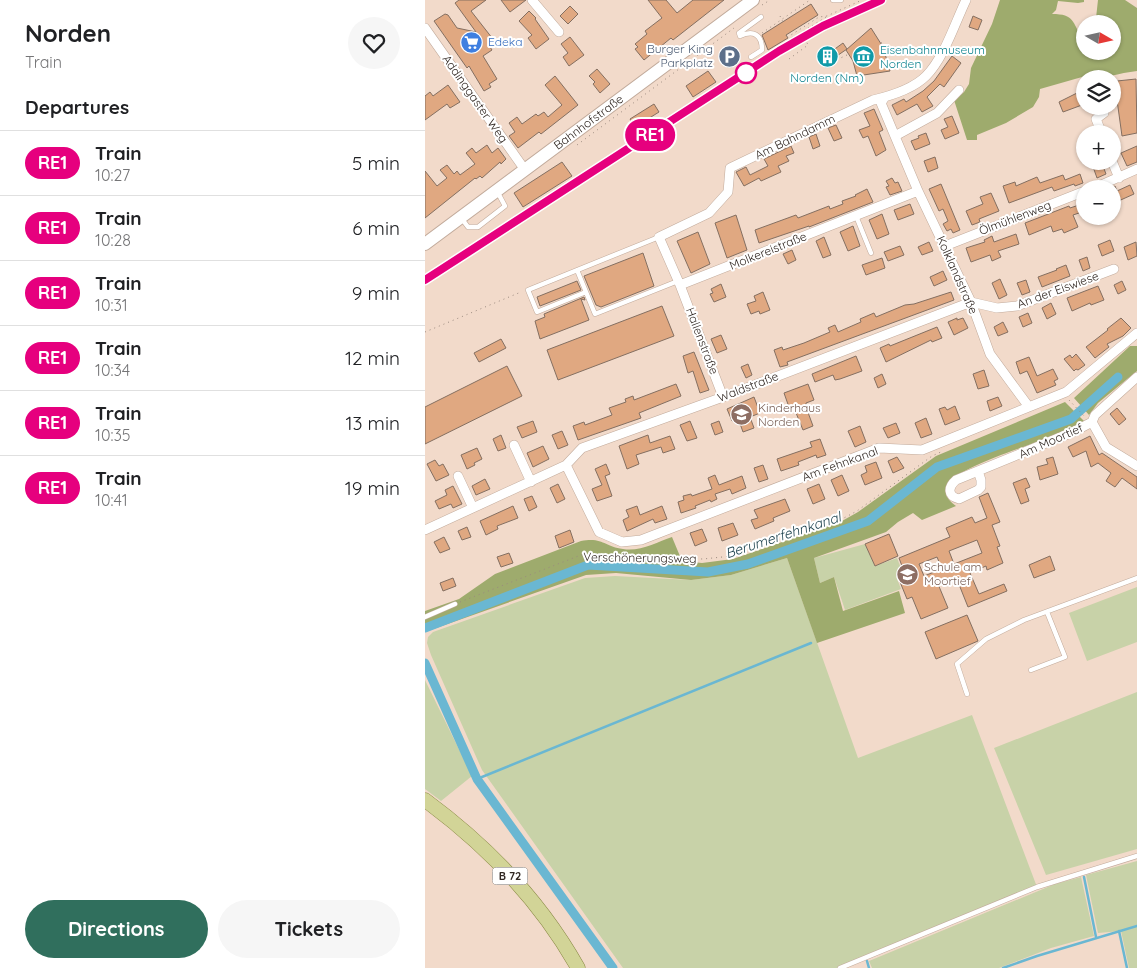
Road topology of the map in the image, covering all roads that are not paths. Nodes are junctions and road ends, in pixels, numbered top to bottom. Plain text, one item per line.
1 (532, 0) edge
2 (833, 0) edge
3 (841, 0) edge
4 (966, 0) edge
5 (758, 3) edge
6 (761, 17) dead end
7 (425, 28) edge
8 (559, 32) dead end
9 (751, 57) dead end
10 (959, 90) dead end
11 (885, 97) junction
12 (1101, 115) edge
13 (1099, 125) edge
14 (895, 136) junction
15 (525, 170) junction
16 (1116, 170) edge
17 (1137, 170) edge
18 (1119, 178) junction
19 (1114, 180) edge
20 (497, 191) junction
21 (918, 191) junction
22 (1076, 195) edge
23 (856, 216) junction
24 (461, 218) junction
25 (659, 236) junction
26 (425, 244) edge
27 (945, 246) junction
28 (871, 253) dead end
29 (1114, 269) dead end
30 (577, 270) junction
31 (679, 283) junction
32 (586, 292) junction
33 (971, 302) junction
34 (1137, 333) edge
35 (1137, 377) edge
36 (723, 397) junction
37 (1029, 407) junction
38 (1089, 420) junction
39 (514, 445) dead end
40 (566, 464) junction
41 (1137, 466) edge
42 (977, 471) dead end
43 (458, 476) dead end
44 (531, 482) junction
45 (473, 508) junction
46 (425, 530) edge
47 (1137, 578) edge
48 (455, 604) road end
49 (1047, 612) junction
50 (425, 617) edge
51 (1031, 670) dead end
52 (967, 694) dead end
53 (425, 800) edge
54 (1137, 856) edge
55 (578, 968) edge
56 (840, 968) edge

1 - 8 street
2 - 3 lane
4 - 11 street, Am Bahndamm
5 - 15 main road, Bahnhofstraße
6 - 9 lane
7 - 15 street, Addinggaster Weg
10 - 14 street
11 - 14 street, Kolklandstraße
11 - 25 street, Am Bahndamm
12 - 13 street
14 - 21 street, Kolklandstraße
15 - 20 main road, Bahnhofstraße
16 - 18 street
17 - 18 street
18 - 19 street
20 - 24 main road, Bahnhofstraße
20 - 24 lane
21 - 23 street, Molkereistraße
21 - 27 street, Kolklandstraße
22 - 27 street, Ölmühlenweg
23 - 28 lane
23 - 31 street, Molkereistraße
24 - 26 main road, Bahnhofstraße
25 - 30 lane
25 - 31 street
27 - 33 street, Kolklandstraße
29 - 33 street, An der Eiswiese
30 - 32 lane
30 - 32 lane
31 - 32 lane
31 - 36 street, Hallenstraße
33 - 36 street, Waldstraße
33 - 37 street, Kolklandstraße
34 - 37 street, Am Fehnkanal
35 - 38 street, Am Moortief
36 - 40 street, Waldstraße
37 - 40 street, Am Fehnkanal
38 - 41 street
38 - 42 street, Am Moortief
39 - 44 street
40 - 44 street, Waldstraße
43 - 45 street
44 - 45 street, Waldstraße
45 - 46 street, Waldstraße
47 - 49 lane
48 - 50 lane
49 - 51 lane
49 - 52 lane
53 - 55 main road, B 72
54 - 56 lane

